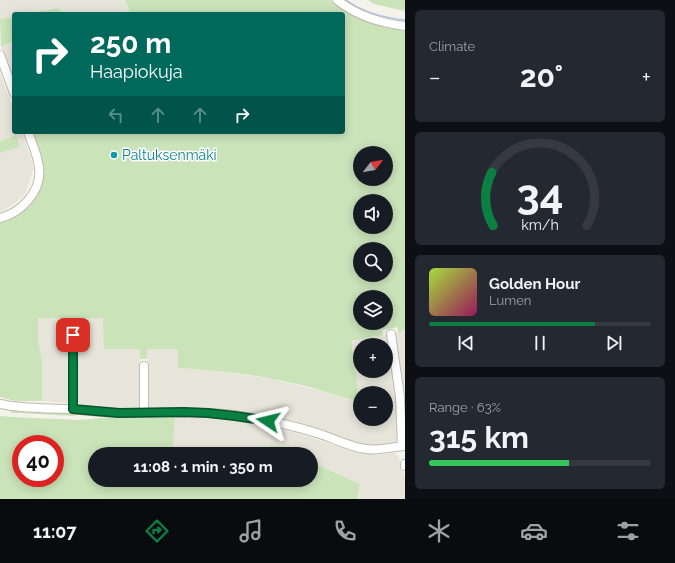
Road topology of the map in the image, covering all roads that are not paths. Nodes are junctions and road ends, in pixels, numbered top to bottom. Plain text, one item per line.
1 (337, 0) edge
2 (405, 26) edge
3 (0, 55) edge
4 (12, 88) edge
5 (29, 134) edge
6 (0, 218) edge
7 (391, 334) dead end
8 (73, 335) dead end
9 (144, 366) dead end
10 (403, 397) edge
11 (0, 404) edge
12 (73, 409) junction
13 (144, 412) junction
14 (403, 446) edge

1 - 2 street
3 - 4 street
5 - 6 street
7 - 10 street
8 - 12 street
9 - 13 street
10 - 14 street
11 - 12 street
12 - 13 street
13 - 14 street

